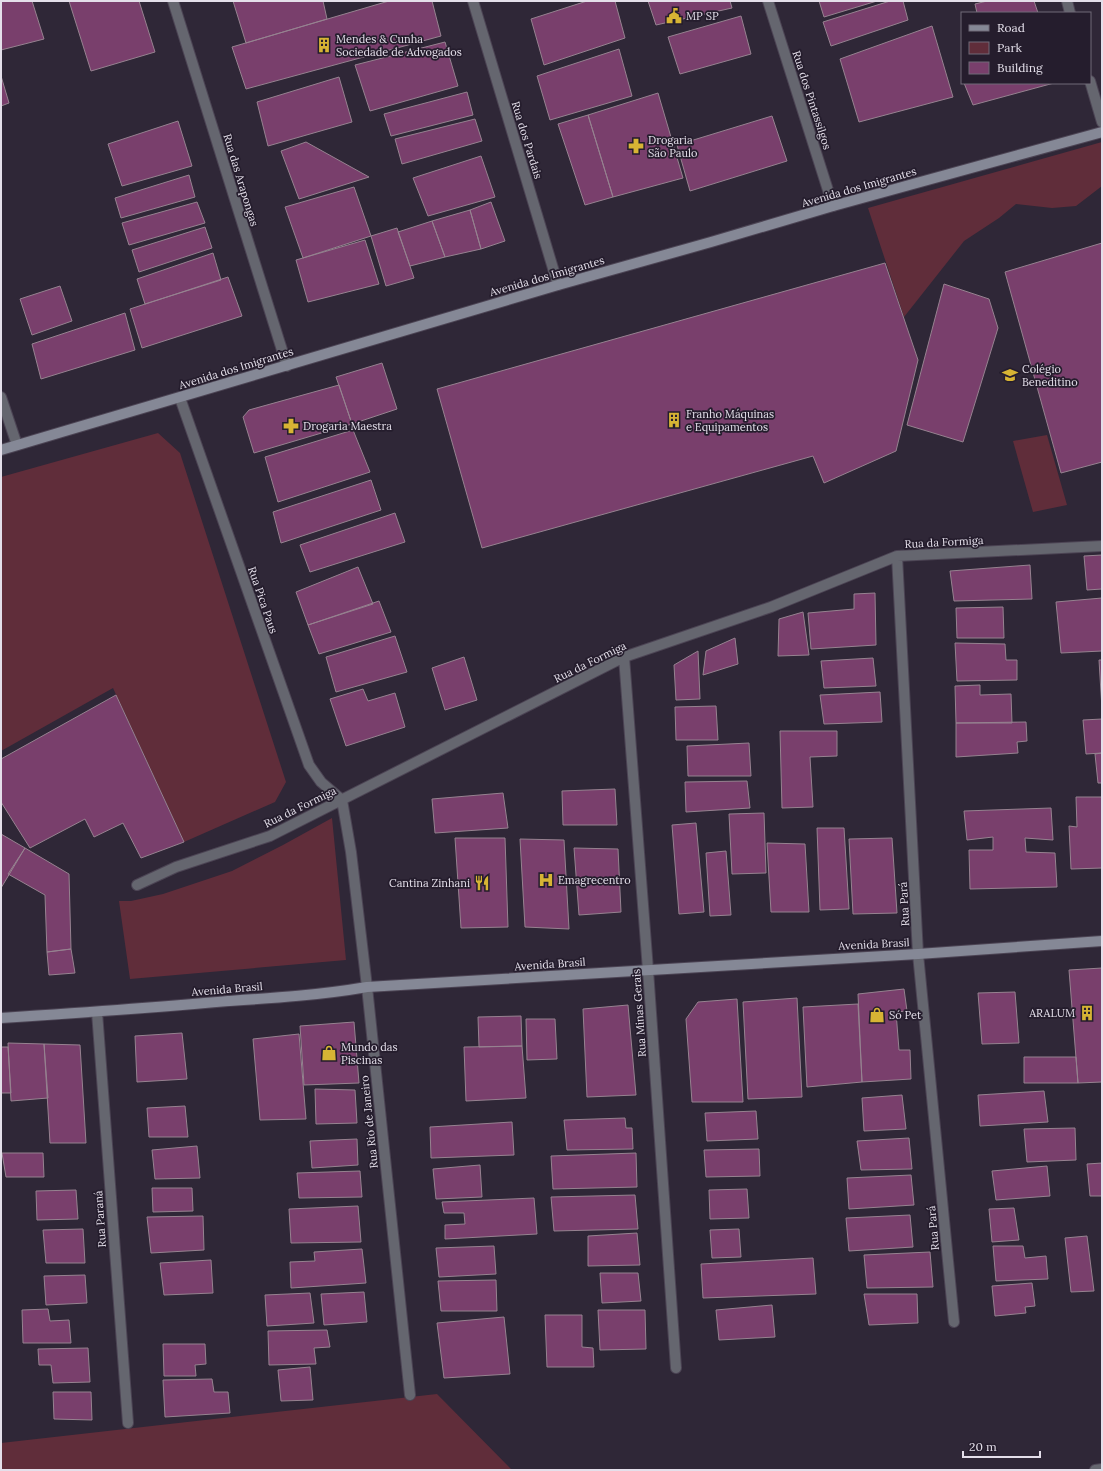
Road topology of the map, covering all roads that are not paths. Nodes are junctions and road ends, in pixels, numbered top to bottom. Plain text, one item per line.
1 (173, 1) edge
2 (473, 1) edge
3 (768, 1) edge
4 (1067, 1) edge
5 (1070, 12) edge
6 (1091, 84) edge
7 (1102, 122) edge
8 (1102, 132) edge
9 (833, 206) junction
10 (558, 285) junction
11 (287, 366) junction
12 (1, 397) edge
13 (180, 398) junction
14 (16, 445) junction
15 (1, 450) edge
16 (1102, 546) edge
17 (897, 556) junction
18 (624, 657) junction
19 (342, 800) junction
20 (137, 885) dead end
21 (1102, 941) edge
22 (918, 954) junction
23 (648, 970) junction
24 (367, 987) junction
25 (97, 1012) junction
26 (1, 1018) edge
27 (954, 1322) dead end
28 (676, 1368) dead end
29 (410, 1395) dead end
30 (128, 1423) dead end
31 (1102, 1469) edge
32 (1095, 1470) edge

1 - 11 street, Rua das Arapongas
2 - 10 street, Rua dos Pardais
3 - 9 street, Rua dos Pintassilgos
4 - 5 street
6 - 7 street
8 - 9 main road, Avenida dos Imigrantes
9 - 10 main road, Avenida dos Imigrantes
10 - 11 main road, Avenida dos Imigrantes
11 - 13 main road, Avenida dos Imigrantes
12 - 14 street
13 - 14 main road, Avenida dos Imigrantes
13 - 19 street, Rua Pica Paus
14 - 15 main road, Avenida dos Imigrantes
16 - 17 street, Rua da Formiga
17 - 18 street, Rua da Formiga
17 - 22 street, Rua Pará
18 - 19 street, Rua da Formiga
18 - 23 street, Rua Minas Gerais
19 - 20 street, Rua da Formiga
19 - 24 street, Rua Rio de Janeiro
21 - 22 main road, Avenida Brasil
22 - 23 main road, Avenida Brasil
22 - 27 street, Rua Pará
23 - 24 main road, Avenida Brasil
23 - 28 street, Rua Minas Gerais
24 - 25 main road, Avenida Brasil
24 - 29 street, Rua Rio de Janeiro
25 - 26 main road, Avenida Brasil
25 - 30 street, Rua Paraná
31 - 32 street

